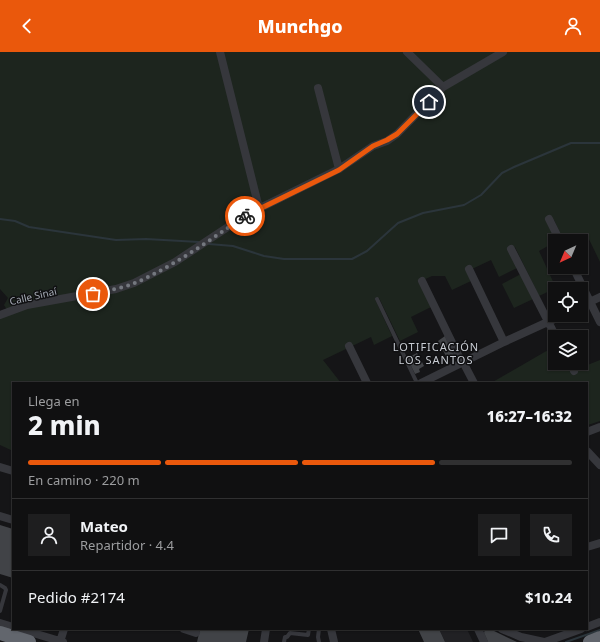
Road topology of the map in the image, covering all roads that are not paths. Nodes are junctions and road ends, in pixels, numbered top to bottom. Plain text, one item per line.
1 (220, 52) edge
2 (408, 52) edge
3 (503, 52) edge
4 (443, 87) junction
5 (318, 88) dead end
6 (339, 170) junction
7 (259, 208) junction
8 (549, 220) dead end
9 (556, 234) edge
10 (511, 249) dead end
11 (469, 269) dead end
12 (576, 274) edge
13 (422, 281) dead end
14 (600, 297) edge
15 (376, 299) dead end
16 (590, 302) junction
17 (0, 315) edge
18 (548, 320) edge
19 (549, 322) joint
20 (600, 322) edge
21 (553, 330) edge
22 (504, 342) junction
23 (349, 346) dead end
24 (462, 362) junction
25 (366, 382) edge
26 (421, 382) edge
27 (424, 382) edge
28 (473, 382) edge
29 (600, 427) edge
30 (588, 432) edge
31 (588, 452) edge
32 (600, 465) edge
33 (0, 467) edge
34 (12, 471) edge
35 (0, 516) edge
36 (12, 520) edge
37 (600, 543) edge
38 (588, 547) edge
39 (0, 584) edge
40 (1, 605) edge
41 (0, 610) edge
42 (600, 622) edge
43 (0, 623) edge
44 (12, 627) edge
45 (588, 627) edge
46 (23, 630) edge
47 (64, 630) edge
48 (187, 630) edge
49 (266, 630) edge
50 (309, 630) edge
51 (319, 630) edge
52 (331, 630) edge
53 (478, 630) edge
54 (504, 630) edge
55 (578, 630) edge
56 (0, 633) edge
57 (196, 633) dead end
58 (600, 638) edge
59 (29, 642) edge
60 (61, 642) edge
61 (264, 642) edge
62 (284, 642) edge
63 (319, 642) edge
64 (334, 642) edge
65 (484, 642) edge
66 (545, 642) edge
67 (590, 642) edge

1 - 7 street
2 - 4 street
3 - 4 street, Calle Sinaí
4 - 6 street, Calle Sinaí
5 - 6 street
6 - 7 street, Calle Sinaí
7 - 17 street, Calle Sinaí
8 - 9 street
10 - 18 street
11 - 22 street
12 - 16 street
13 - 24 street
14 - 16 street
15 - 26 lane
16 - 20 street
19 - 21 street
19 - 22 street
22 - 24 street
23 - 25 street
24 - 27 street
24 - 28 street
29 - 30 street
31 - 32 street
33 - 34 street
35 - 36 street
37 - 38 street
39 - 40 lane
40 - 41 lane
42 - 45 street
43 - 44 street
46 - 60 street
47 - 60 street
48 - 57 street
49 - 61 street
50 - 62 lane
51 - 63 lane
52 - 64 street
53 - 65 street
54 - 66 street
55 - 66 street
56 - 59 highway
58 - 67 highway

